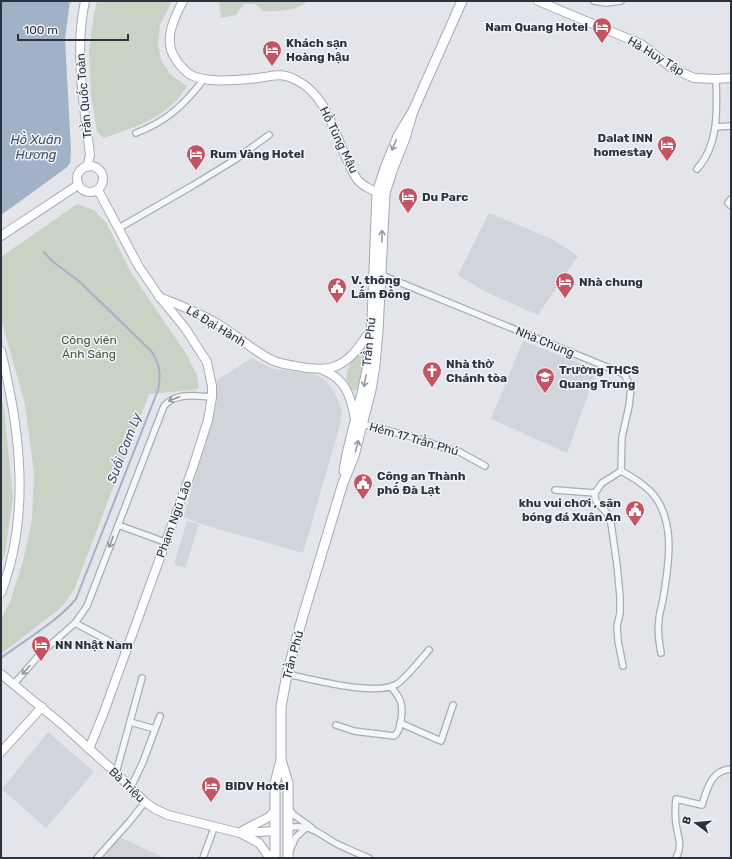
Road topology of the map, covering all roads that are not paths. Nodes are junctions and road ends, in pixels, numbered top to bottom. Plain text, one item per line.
1 (85, 1) edge
2 (183, 1) edge
3 (462, 1) edge
4 (538, 1) edge
5 (594, 1) edge
6 (621, 1) edge
7 (731, 78) edge
8 (204, 79) junction
9 (716, 79) junction
10 (731, 126) edge
11 (715, 127) junction
12 (136, 133) dead end
13 (269, 135) dead end
14 (87, 167) junction
15 (697, 169) dead end
16 (78, 185) junction
17 (98, 190) junction
18 (381, 193) junction
19 (731, 199) edge
20 (731, 206) edge
21 (119, 228) junction
22 (1, 236) edge
23 (378, 273) junction
24 (159, 296) junction
25 (375, 330) junction
26 (1, 352) edge
27 (321, 369) junction
28 (212, 397) junction
29 (359, 423) junction
30 (486, 466) dead end
31 (621, 471) junction
32 (555, 490) dead end
33 (595, 494) junction
34 (118, 525) junction
35 (165, 542) junction
36 (1, 592) edge
37 (75, 623) junction
38 (126, 650) junction
39 (429, 650) dead end
40 (661, 653) dead end
41 (623, 666) dead end
42 (287, 674) junction
43 (4, 676) edge
44 (142, 678) dead end
45 (14, 684) junction
46 (391, 687) junction
47 (453, 705) dead end
48 (42, 707) junction
49 (160, 716) dead end
50 (130, 722) junction
51 (400, 723) junction
52 (336, 725) dead end
53 (155, 729) junction
54 (89, 749) junction
55 (1, 752) edge
56 (281, 760) junction
57 (731, 769) edge
58 (116, 773) junction
59 (131, 788) junction
60 (145, 802) junction
61 (288, 808) junction
62 (275, 811) junction
63 (307, 827) junction
64 (214, 828) junction
65 (288, 828) junction
66 (315, 830) junction
67 (275, 831) junction
68 (240, 833) junction
69 (97, 858) edge
70 (203, 858) edge
71 (270, 858) edge
72 (275, 858) edge
73 (288, 858) edge
74 (369, 858) edge
75 (676, 858) edge

1 - 14 street, Trần Quốc Toản
2 - 8 street, Hồ Tùng Mậu
3 - 18 main road, Trần Phú
4 - 9 street, Hà Huy Tập
5 - 6 street
7 - 9 street, Hà Huy Tập
8 - 12 street
8 - 18 street, Hồ Tùng Mậu
9 - 11 street
10 - 11 street
11 - 15 street
13 - 21 street
14 - 16 street
14 - 17 street
16 - 17 street
16 - 22 street
17 - 21 street
18 - 23 main road, Trần Phú
19 - 20 street
21 - 24 street
23 - 25 main road, Trần Phú
23 - 31 street, Nhà Chung
24 - 27 street, Lê Đại Hành
24 - 28 street, Phạm Ngũ Lão
25 - 27 street, Lê Đại Hành
25 - 29 main road, Trần Phú
26 - 36 street
27 - 29 street, Lê Đại Hành
28 -> 34 street
28 - 35 street, Phạm Ngũ Lão
29 - 30 street, Hẻm 17 Trần Phú
29 - 42 main road, Trần Phú
31 - 33 street
31 - 40 street
32 - 33 street
33 - 41 street
34 - 35 street
34 -> 37 street
35 - 38 street, Phạm Ngũ Lão
37 - 38 street
37 -> 45 street
38 - 54 street, Phạm Ngũ Lão
39 - 46 street
42 - 46 street
42 - 56 main road, Trần Phú
43 - 45 street, Bà Triệu
44 - 50 street
45 - 48 street, Bà Triệu
46 - 51 street
47 - 51 street
48 - 54 street, Bà Triệu
48 - 55 street
49 - 53 street
50 - 53 street
50 - 58 street
51 - 52 street
53 - 59 street
54 - 58 street, Bà Triệu
56 - 61 main road, Trần Phú
56 - 62 main road, Trần Phú
57 - 75 street
58 - 59 street, Bà Triệu
59 - 60 street, Bà Triệu
60 - 64 street, Bà Triệu
60 - 69 street
61 - 65 main road, Trần Phú
61 - 66 street
62 - 67 main road, Trần Phú
62 - 68 street
63 - 65 street
63 - 66 street
63 - 73 street
64 - 68 street, Bà Triệu
64 - 70 street
65 - 67 main road
65 - 73 main road, Trần Phú
66 - 74 street
67 - 68 street, Bà Triệu
67 - 72 main road, Trần Phú
68 - 71 street

